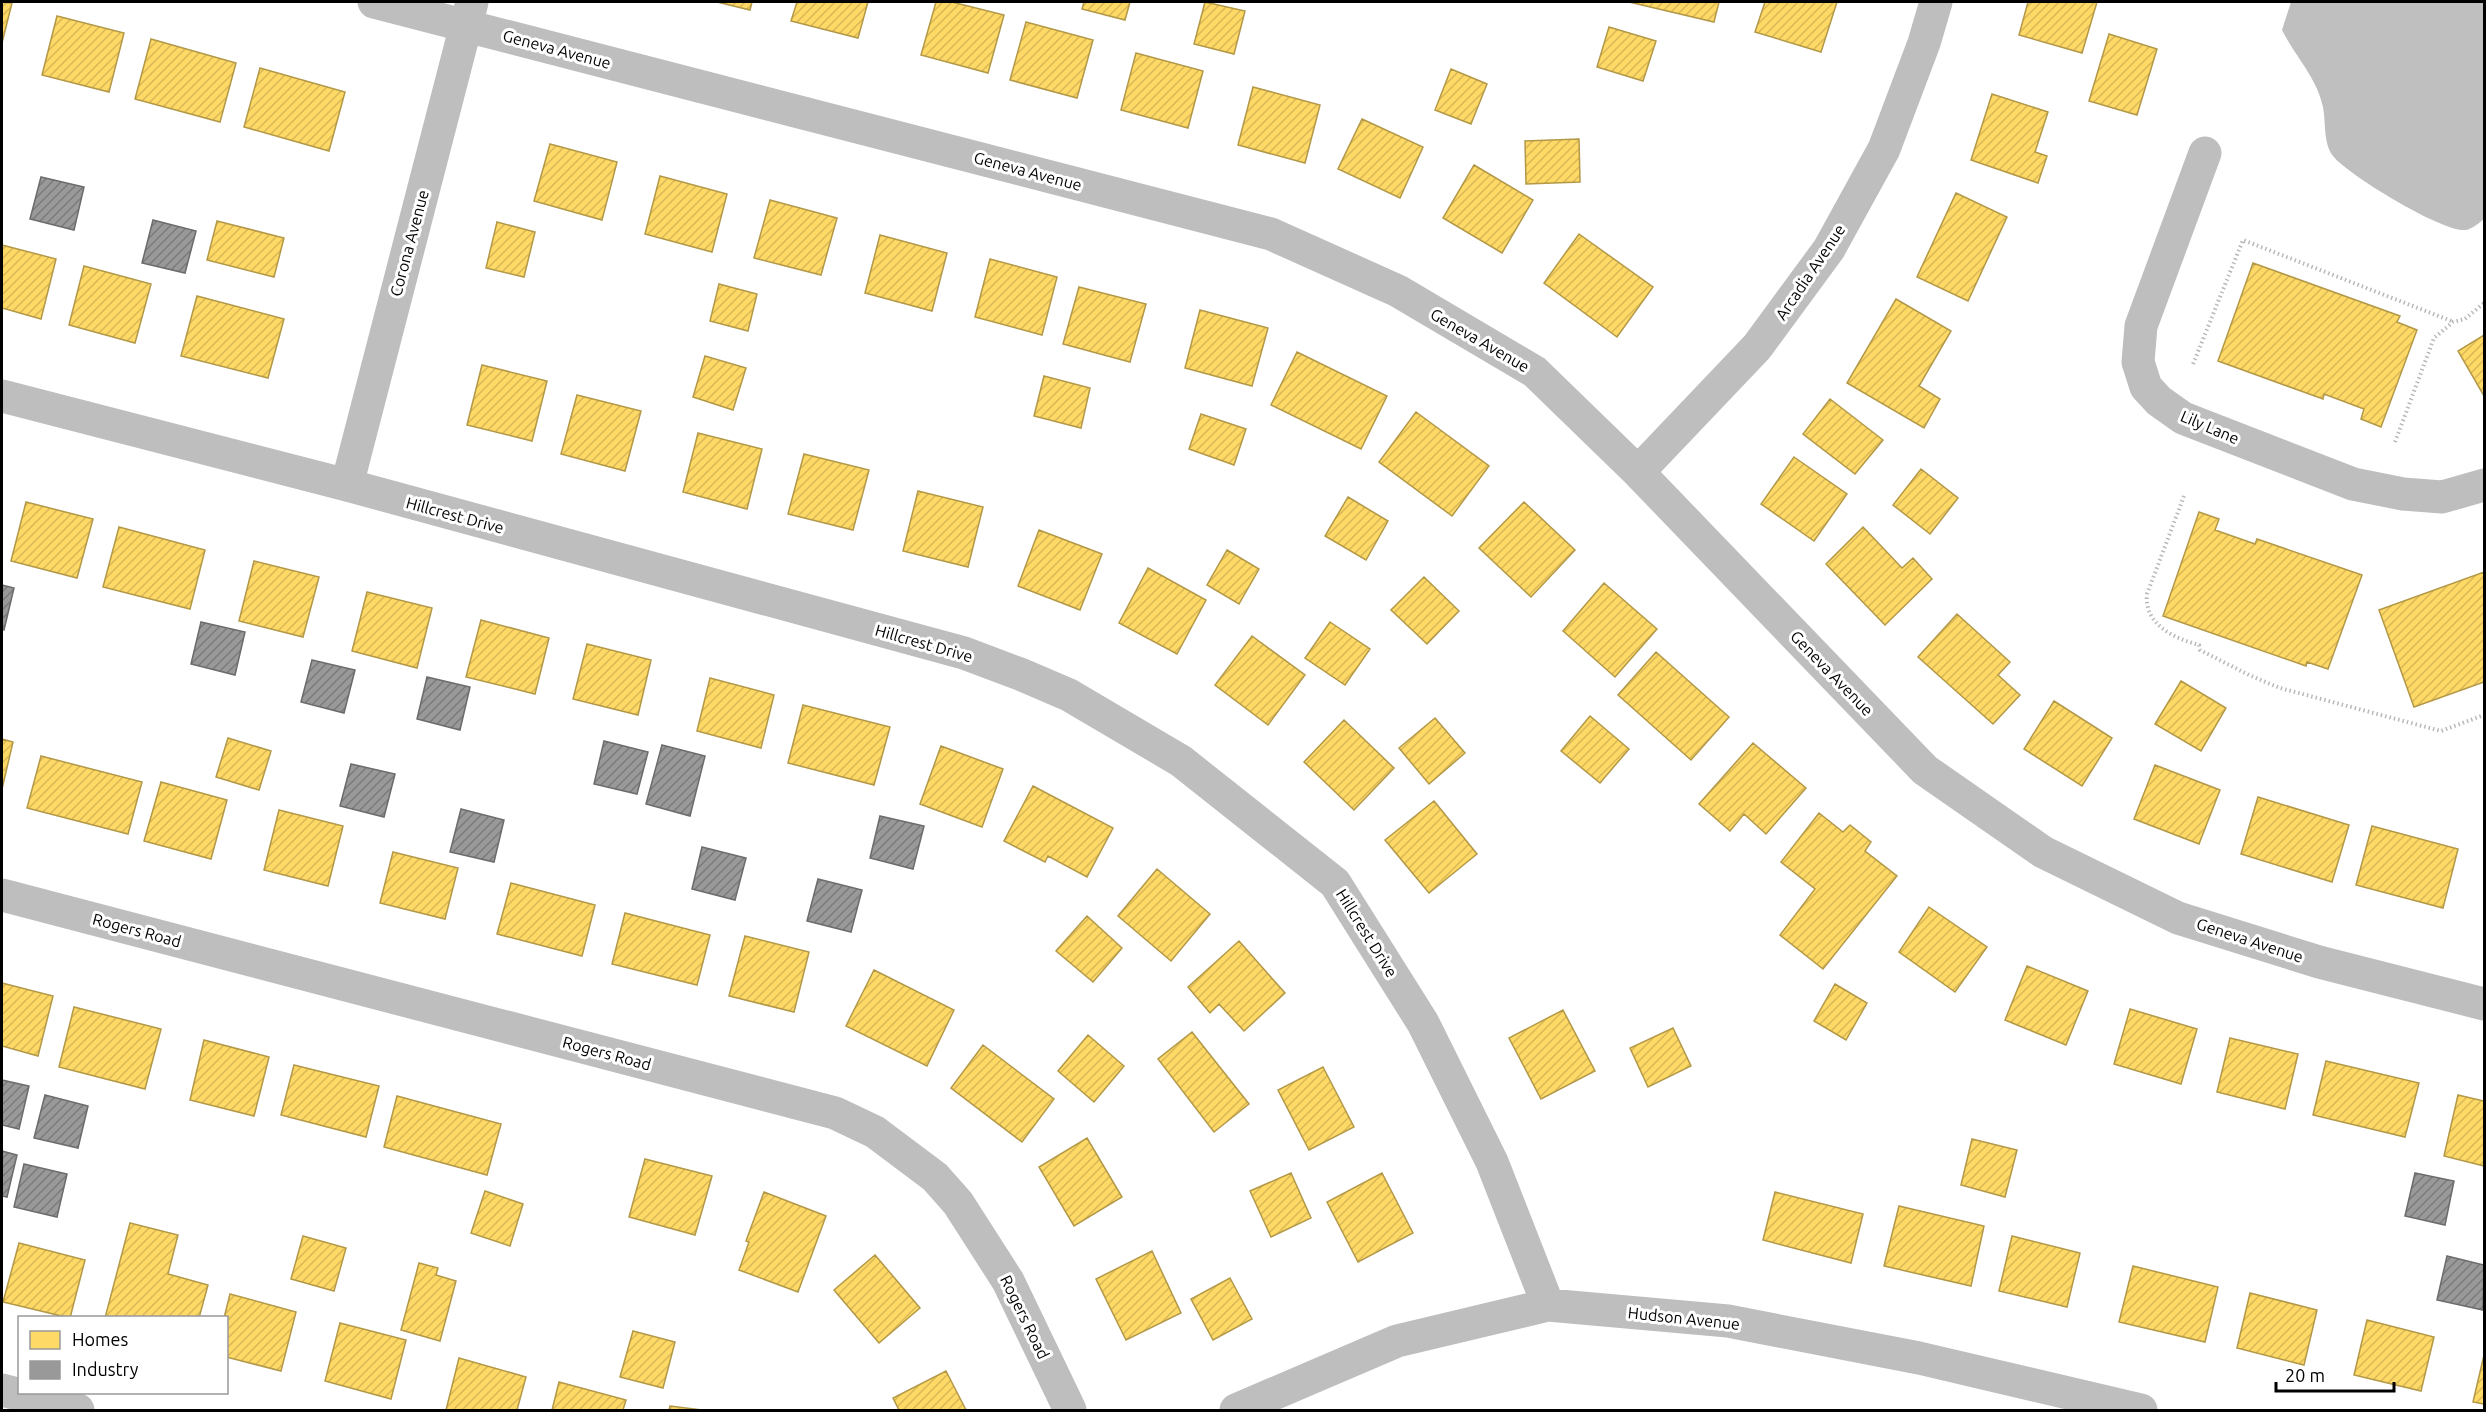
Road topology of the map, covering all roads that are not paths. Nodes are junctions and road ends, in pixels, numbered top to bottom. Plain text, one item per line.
1 (374, 2) edge
2 (1936, 2) edge
3 (469, 14) edge
4 (2205, 153) dead end
5 (2, 396) edge
6 (1638, 472) junction
7 (2484, 484) edge
8 (347, 485) junction
9 (2, 895) edge
10 (2484, 1004) edge
11 (1548, 1305) junction
12 (2, 1390) edge
13 (78, 1410) edge
14 (1070, 1410) edge
15 (1236, 1410) edge
16 (2141, 1410) edge

1 - 3 street, Geneva Avenue
2 - 6 street, Arcadia Avenue
3 - 6 street, Geneva Avenue
3 - 8 street, Corona Avenue
4 - 7 street, Lily Lane
5 - 8 street, Hillcrest Drive
6 - 10 street, Geneva Avenue
8 - 11 street, Hillcrest Drive
9 - 14 street, Rogers Road
11 - 15 street, Hudson Avenue
11 - 16 street, Hudson Avenue
12 - 13 street

